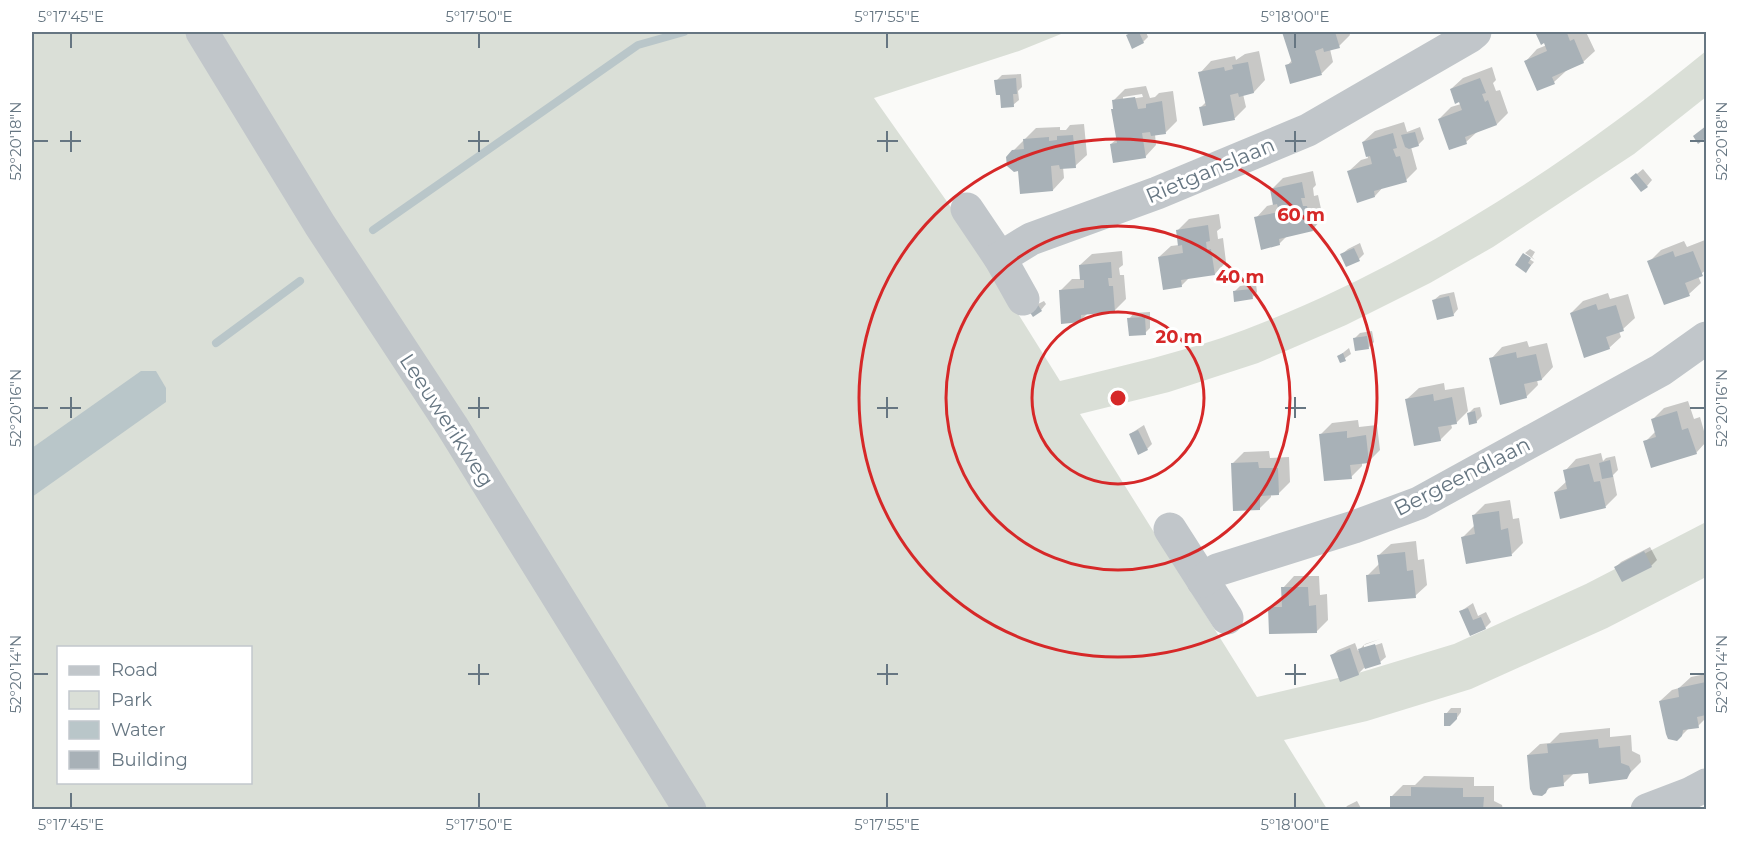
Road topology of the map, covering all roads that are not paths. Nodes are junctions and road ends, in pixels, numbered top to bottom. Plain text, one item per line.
1 (202, 32) edge
2 (1475, 32) edge
3 (967, 209) dead end
4 (1000, 258) junction
5 (1023, 299) dead end
6 (1707, 338) edge
7 (1170, 529) dead end
8 (1203, 581) junction
9 (1227, 618) dead end
10 (1707, 785) edge
11 (690, 810) edge
12 (1647, 810) edge

1 - 11 street, Leeuwerikweg
2 - 4 street, Rietganslaan
3 - 4 street
4 - 5 street
6 - 8 street, Bergeendlaan
7 - 8 street
8 - 9 street
10 - 12 street

